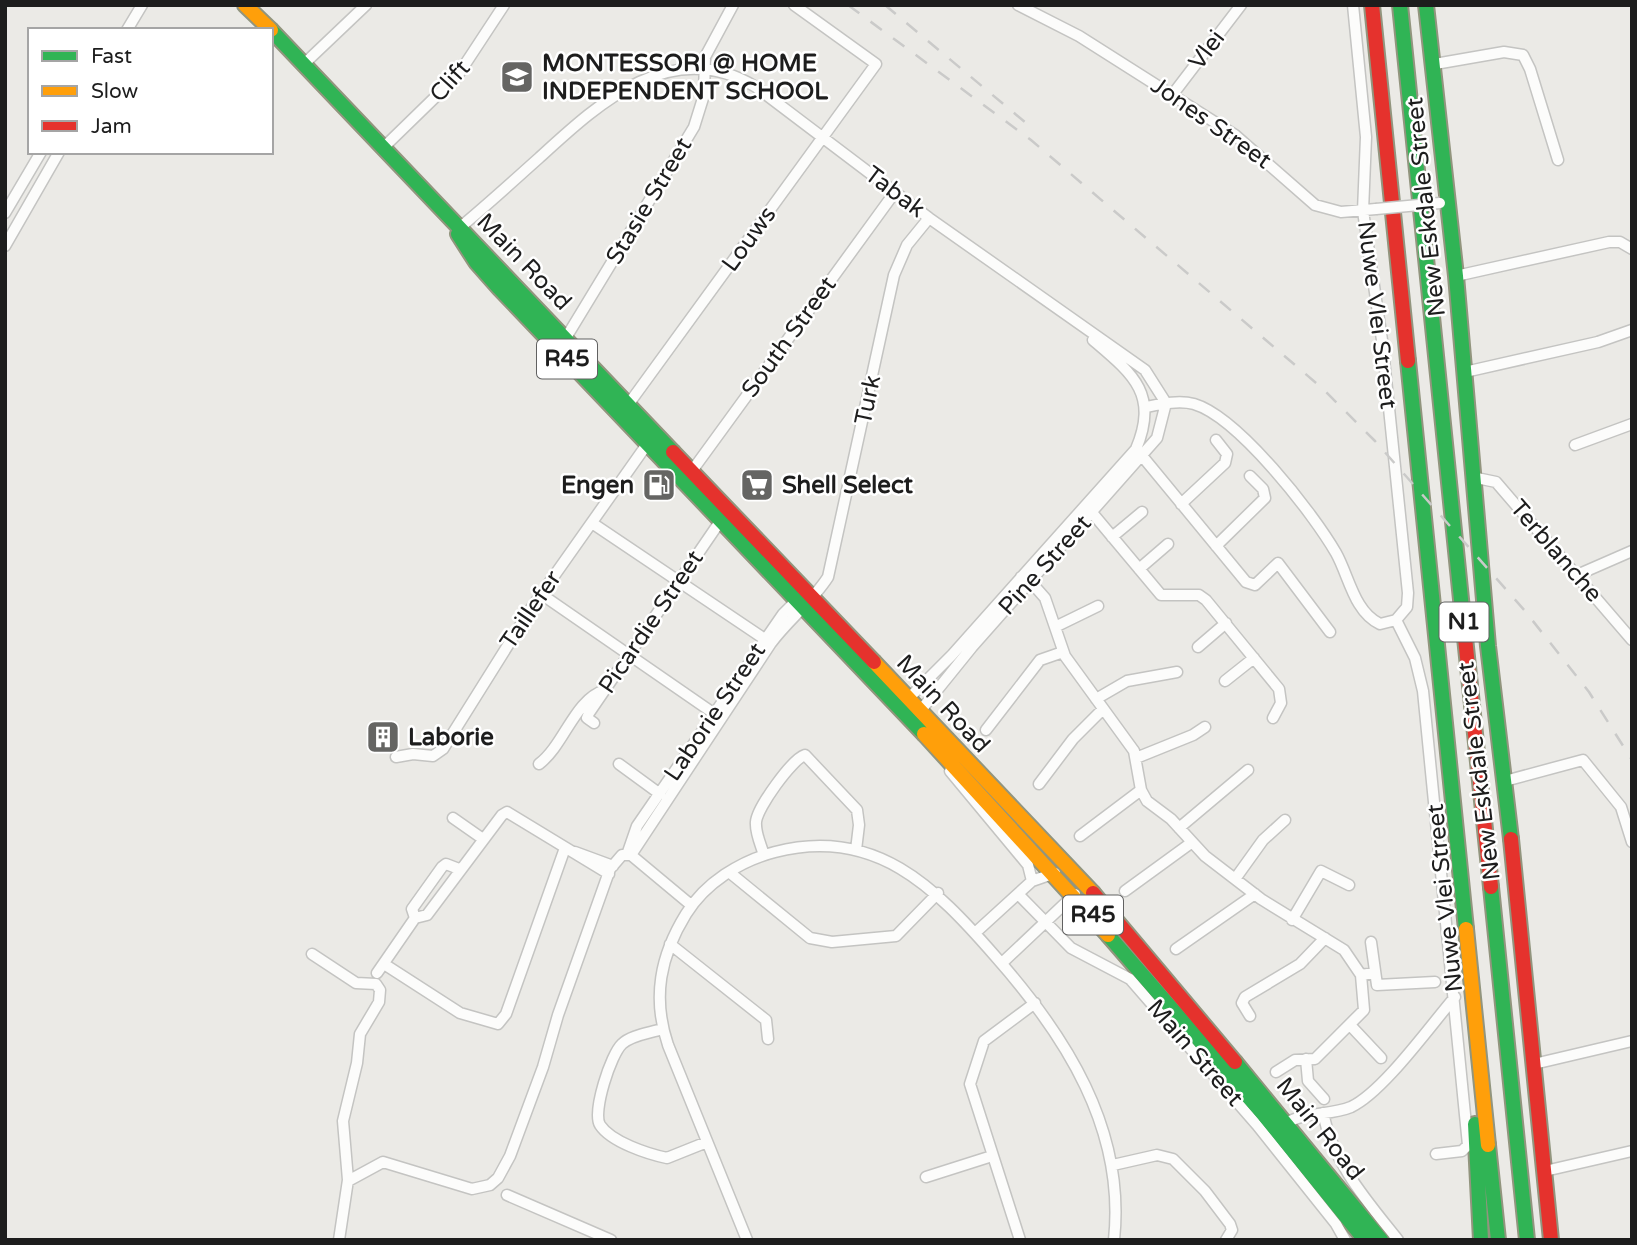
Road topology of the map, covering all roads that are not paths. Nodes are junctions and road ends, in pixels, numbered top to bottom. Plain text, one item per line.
1 (142, 5) edge
2 (245, 5) edge
3 (366, 5) edge
4 (504, 5) edge
5 (732, 5) edge
6 (794, 5) edge
7 (1018, 5) edge
8 (1241, 5) edge
9 (1353, 5) edge
10 (1372, 5) edge
11 (1400, 5) edge
12 (1426, 5) edge
13 (128, 28) edge
14 (269, 28) edge
15 (273, 32) edge
16 (305, 63) junction
17 (1435, 64) junction
18 (704, 71) junction
19 (1173, 94) junction
20 (823, 138) junction
21 (384, 147) junction
22 (40, 154) edge
23 (58, 154) edge
24 (1558, 160) dead end
25 (895, 192) junction
26 (1445, 202) junction
27 (1363, 211) junction
28 (5, 213) edge
29 (929, 218) junction
30 (456, 226) junction
31 (5, 246) edge
32 (1632, 249) edge
33 (1456, 276) junction
34 (1081, 327) junction
35 (1632, 330) edge
36 (561, 345) junction
37 (1465, 372) junction
38 (1166, 403) junction
39 (1146, 407) junction
40 (624, 410) junction
41 (1632, 424) edge
42 (651, 439) junction
43 (1216, 440) dead end
44 (1575, 445) dead end
45 (1139, 452) junction
46 (1250, 476) dead end
47 (688, 477) junction
48 (1472, 477) junction
49 (1181, 504) junction
50 (1090, 509) junction
51 (1142, 512) dead end
52 (720, 520) junction
53 (592, 523) junction
54 (1112, 537) junction
55 (1168, 544) dead end
56 (1216, 546) junction
57 (1632, 551) edge
58 (1139, 569) junction
59 (1577, 575) junction
60 (1026, 579) junction
61 (679, 581) junction
62 (541, 594) junction
63 (808, 596) junction
64 (1098, 606) dead end
65 (1396, 620) junction
66 (1226, 623) junction
67 (1055, 627) junction
68 (1330, 632) dead end
69 (1632, 640) edge
70 (768, 641) junction
71 (1198, 647) dead end
72 (1063, 652) junction
73 (629, 655) junction
74 (1254, 658) junction
75 (1177, 671) dead end
76 (1226, 681) dead end
77 (606, 690) junction
78 (1096, 699) junction
79 (904, 703) junction
80 (1103, 709) junction
81 (719, 716) junction
82 (916, 716) junction
83 (1273, 718) dead end
84 (594, 723) dead end
85 (1205, 727) dead end
86 (986, 730) dead end
87 (933, 744) junction
88 (396, 757) dead end
89 (1136, 758) junction
90 (539, 764) dead end
91 (619, 764) dead end
92 (1248, 770) dead end
93 (1505, 781) junction
94 (1039, 784) dead end
95 (1141, 790) junction
96 (665, 792) junction
97 (453, 818) dead end
98 (1285, 820) dead end
99 (1179, 828) junction
100 (1080, 836) dead end
101 (483, 839) junction
102 (1632, 842) edge
103 (1191, 843) junction
104 (1457, 844) junction
105 (565, 848) junction
106 (856, 850) junction
107 (629, 853) junction
108 (764, 855) junction
109 (459, 869) junction
110 (1061, 869) junction
111 (611, 870) junction
112 (729, 872) junction
113 (1235, 879) junction
114 (1032, 881) junction
115 (1349, 886) dead end
116 (1080, 889) junction
117 (1125, 891) dead end
118 (937, 893) junction
119 (1018, 894) junction
120 (1255, 894) junction
121 (691, 905) junction
122 (415, 918) junction
123 (1292, 920) junction
124 (1046, 923) junction
125 (975, 933) junction
126 (1325, 938) junction
127 (1371, 942) dead end
128 (670, 944) junction
129 (1176, 949) dead end
130 (312, 954) dead end
131 (1002, 963) junction
132 (384, 964) junction
133 (1374, 973) junction
134 (377, 974) dead end
135 (1361, 975) junction
136 (1435, 982) dead end
137 (1455, 997) junction
138 (1035, 1003) junction
139 (1251, 1016) dead end
140 (1350, 1025) junction
141 (662, 1029) junction
142 (768, 1039) dead end
143 (1632, 1041) edge
144 (1381, 1058) dead end
145 (1306, 1059) junction
146 (1534, 1064) junction
147 (1276, 1072) dead end
148 (1324, 1099) dead end
149 (1323, 1113) junction
150 (1282, 1126) junction
151 (707, 1142) junction
152 (1632, 1151) edge
153 (1436, 1154) dead end
154 (992, 1156) junction
155 (1113, 1165) junction
156 (1545, 1171) junction
157 (926, 1177) dead end
158 (348, 1181) junction
159 (507, 1195) dead end
160 (339, 1240) edge
161 (611, 1240) edge
162 (747, 1240) edge
163 (1020, 1240) edge
164 (1114, 1240) edge
165 (1226, 1240) edge
166 (1345, 1240) edge
167 (1365, 1240) edge
168 (1381, 1240) edge
169 (1398, 1240) edge
170 (1480, 1240) edge
171 (1498, 1240) edge
172 (1527, 1240) edge
173 (1551, 1240) edge

1 - 13 street
2 - 14 main road, Main Road / R45
3 - 16 street
4 - 21 street, Clift
5 - 18 street, Stasie Street
6 - 20 street, Louws
7 - 19 street, Jones Street
8 - 19 street, Vlei
9 - 27 street, Nuwe Vlei Street
10 - 104 main road, N1
11 - 172 main road, N1
12 - 17 main road, New Eskdale Street
15 - 16 main road, Main Road / R45
16 - 21 main road, Main Road / R45
17 - 24 street
17 - 26 main road, New Eskdale Street
18 - 20 street, Tabak
18 - 30 street, Tabak
18 - 36 street, Stasie Street
19 - 27 street, Jones Street
20 - 25 street, Tabak
20 - 40 street, Louws
21 - 30 main road, Main Road / R45
22 - 28 street
23 - 31 street
25 - 29 street, Tabak
25 - 47 street, South Street
26 - 27 street, Jones Street, bridge
26 - 33 main road, New Eskdale Street
27 - 65 street, Nuwe Vlei Street
29 - 34 street, Tabak
29 - 63 street, Turk
30 - 36 main road, Main Road / R45
32 - 33 street
33 - 37 main road, New Eskdale Street
34 - 38 street, Tabak
34 - 39 street, Tabak
35 - 37 street
36 - 40 main road, Main Road / R45
37 - 48 main road, New Eskdale Street
38 - 39 street
38 - 45 street, Pine Street
38 - 65 street
39 - 45 street, Pine Street
40 - 42 main road, Main Road / R45
41 - 44 street
42 - 47 main road, Main Road / R45
42 - 53 street, Taillefer
43 - 49 street
45 - 49 street
45 - 50 street, Pine Street
46 - 56 street
47 - 52 main road, Main Road / R45
47 - 63 main road, Main Road / R45
48 - 59 street, Terblanche
48 - 93 main road, New Eskdale Street
49 - 56 street
50 - 54 street
50 - 60 street, Pine Street
51 - 54 street
52 - 61 street, Picardie Street
52 - 63 main road, Main Road / R45
53 - 61 street
53 - 62 street, Taillefer
54 - 58 street
55 - 58 street
56 - 68 street
57 - 59 street
58 - 66 street
59 - 69 street, Terblanche
60 - 67 street
60 - 79 street, Pine Street
60 - 82 street, Pine Street
61 - 70 street
61 - 73 street, Picardie Street
62 - 73 street
62 - 88 street, Taillefer
63 - 70 street, Laborie Street
63 - 79 main road, Main Road / R45
64 - 67 street
65 - 137 street, Nuwe Vlei Street
66 - 71 street
66 - 74 street
67 - 72 street
70 - 81 street, Laborie Street
72 - 78 street
72 - 86 street
73 - 77 street, Picardie Street
73 - 81 street
74 - 76 street
74 - 83 street
75 - 78 street
77 - 84 street, Picardie Street
77 - 90 street
78 - 80 street
79 - 82 main road, Main Road / R45
80 - 89 street
80 - 94 street
81 - 96 street, Laborie Street
82 - 87 main road, Main Road / R45
82 - 110 main road, Main Road / R45
85 - 89 street
87 - 110 main road, Main Road / R45
87 - 114 street, Main Road
89 - 95 street
91 - 96 street
92 - 99 street
93 - 102 street
93 - 146 main road, New Eskdale Street
95 - 99 street
95 - 100 street
96 - 107 street, Laborie Street
97 - 101 street
98 - 113 street
99 - 103 street
101 - 105 street
101 - 109 street
103 - 113 street
103 - 117 street
104 - 170 main road
104 - 171 main road, N1
105 - 111 street
105 - 132 street
106 - 108 street
106 - 108 street
106 - 118 street
107 - 111 street, Laborie Street
107 - 121 street
108 - 112 street
109 - 122 street
109 - 122 street
110 - 114 street
110 - 116 main road, Main Road / R45
111 - 158 street, Laborie Street
112 - 118 street
112 - 121 street
113 - 120 street
114 - 119 street
115 - 123 street
116 - 124 street
116 - 150 main road, Main Road / R45
118 - 125 street
119 - 124 street, Main Street
119 - 125 street
120 - 123 street
120 - 129 street
121 - 128 street
122 - 132 street
123 - 126 street
124 - 131 street
124 - 166 street, Main Street
125 - 131 street
126 - 135 street
126 - 139 street
127 - 133 street
128 - 141 street
128 - 142 street
130 - 158 street
131 - 138 street
132 - 134 street
133 - 135 street
133 - 136 street
135 - 140 street
137 - 149 street
137 - 153 street, Nuwe Vlei Street
138 - 154 street
138 - 155 street
140 - 144 street
140 - 145 street
141 - 151 street
141 - 151 street
143 - 146 street
145 - 147 street
145 - 148 street
146 - 156 main road, New Eskdale Street
149 - 150 street
149 - 169 street
150 - 167 main road, Main Road / R45
150 - 168 main road, Main Road / R45
151 - 162 street
152 - 156 street
154 - 157 street
154 - 163 street
155 - 164 street
155 - 165 street
156 - 173 main road, New Eskdale Street
158 - 160 street
159 - 161 street

